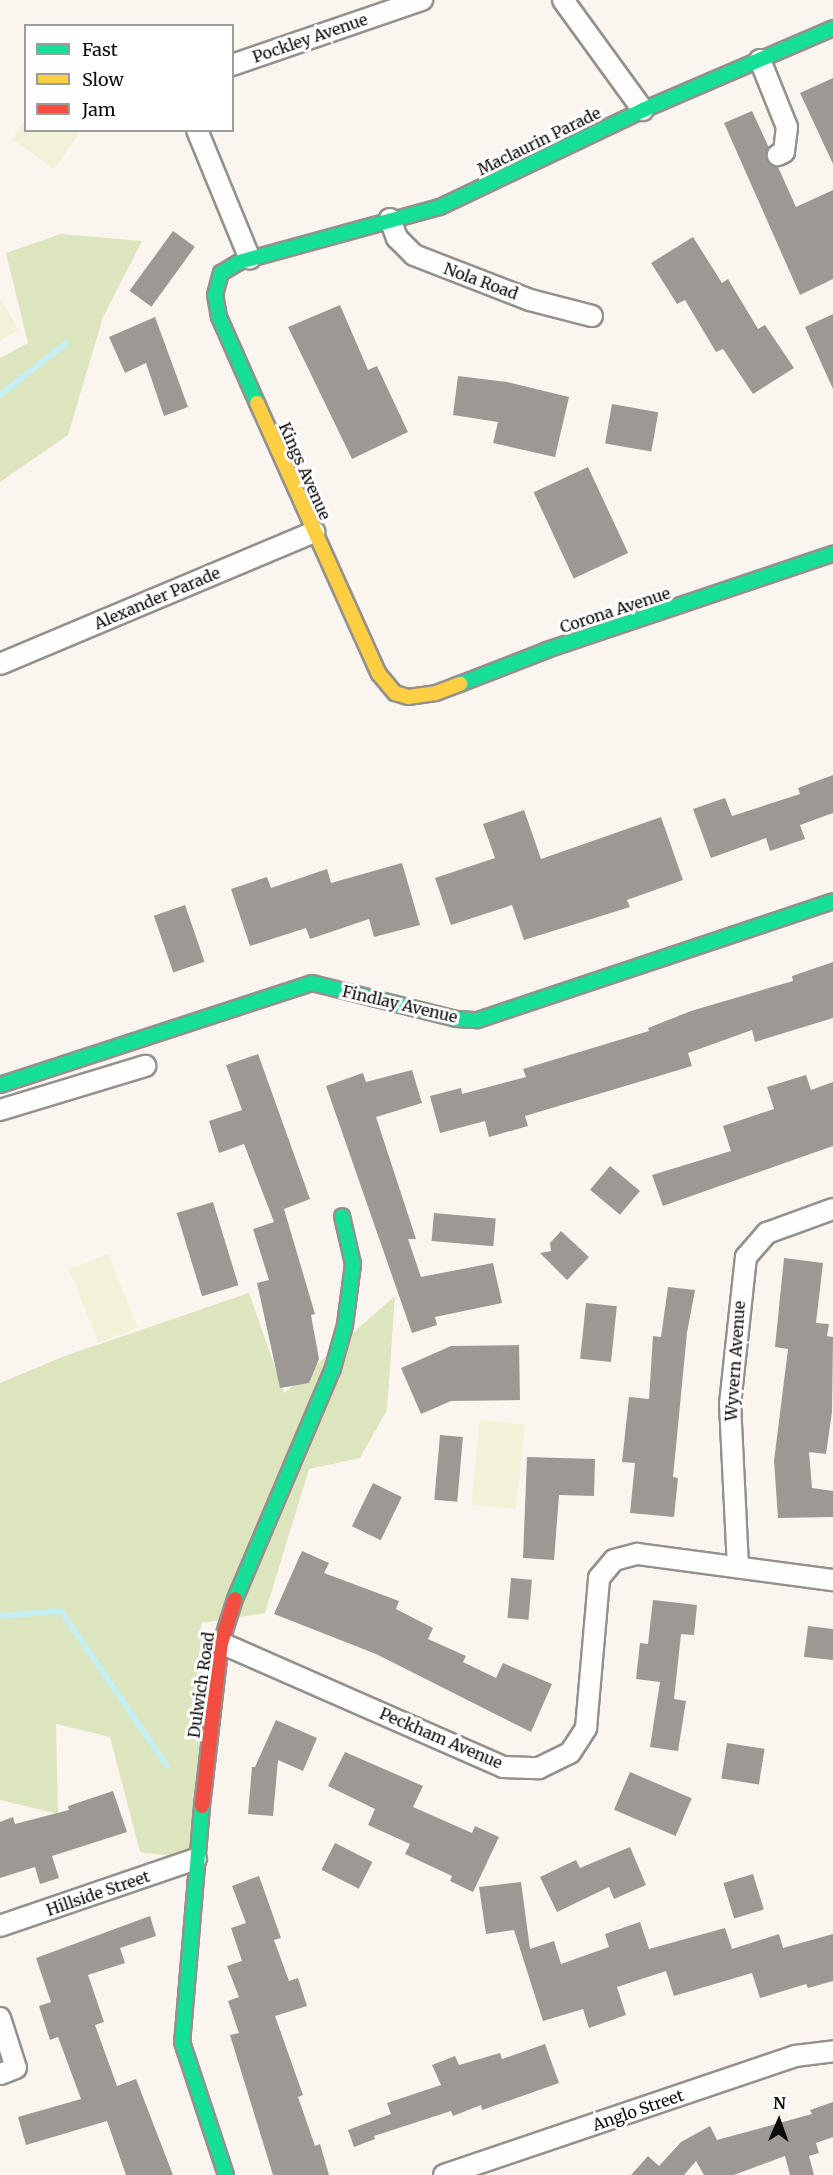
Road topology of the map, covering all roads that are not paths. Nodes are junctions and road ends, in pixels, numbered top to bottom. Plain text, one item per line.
1 (422, 0) edge
2 (563, 0) edge
3 (833, 28) edge
4 (760, 60) junction
5 (234, 64) edge
6 (643, 110) junction
7 (197, 132) edge
8 (778, 155) dead end
9 (390, 219) junction
10 (250, 258) junction
11 (592, 316) dead end
12 (314, 532) junction
13 (833, 554) edge
14 (0, 664) edge
15 (408, 697) joint
16 (833, 901) edge
17 (145, 1066) dead end
18 (0, 1086) edge
19 (0, 1110) edge
20 (833, 1209) edge
21 (342, 1216) dead end
22 (738, 1567) junction
23 (833, 1580) edge
24 (221, 1643) junction
25 (196, 1859) junction
26 (0, 1926) edge
27 (0, 2018) edge
28 (833, 2051) edge
29 (8, 2071) edge
30 (226, 2175) edge
31 (444, 2175) edge

1 - 5 street, Pockley Avenue
2 - 6 street
3 - 4 street, Maclaurin Parade
4 - 6 street, Maclaurin Parade
4 - 8 street
6 - 9 street, Maclaurin Parade
7 - 10 street
9 - 10 street, Maclaurin Parade
9 - 11 street, Nola Road
10 - 12 street, Kings Avenue
12 - 14 street, Alexander Parade
12 - 15 street, Kings Avenue
13 - 15 street, Corona Avenue
16 - 18 street, Findlay Avenue
17 - 19 street
20 - 22 street, Wyvern Avenue
21 - 24 street, Dulwich Road
22 - 23 street, Peckham Avenue
22 - 24 street, Peckham Avenue
24 - 25 street, Dulwich Road
25 - 26 street, Hillside Street
25 - 30 street, Dulwich Road
27 - 29 street
28 - 31 street, Anglo Street

